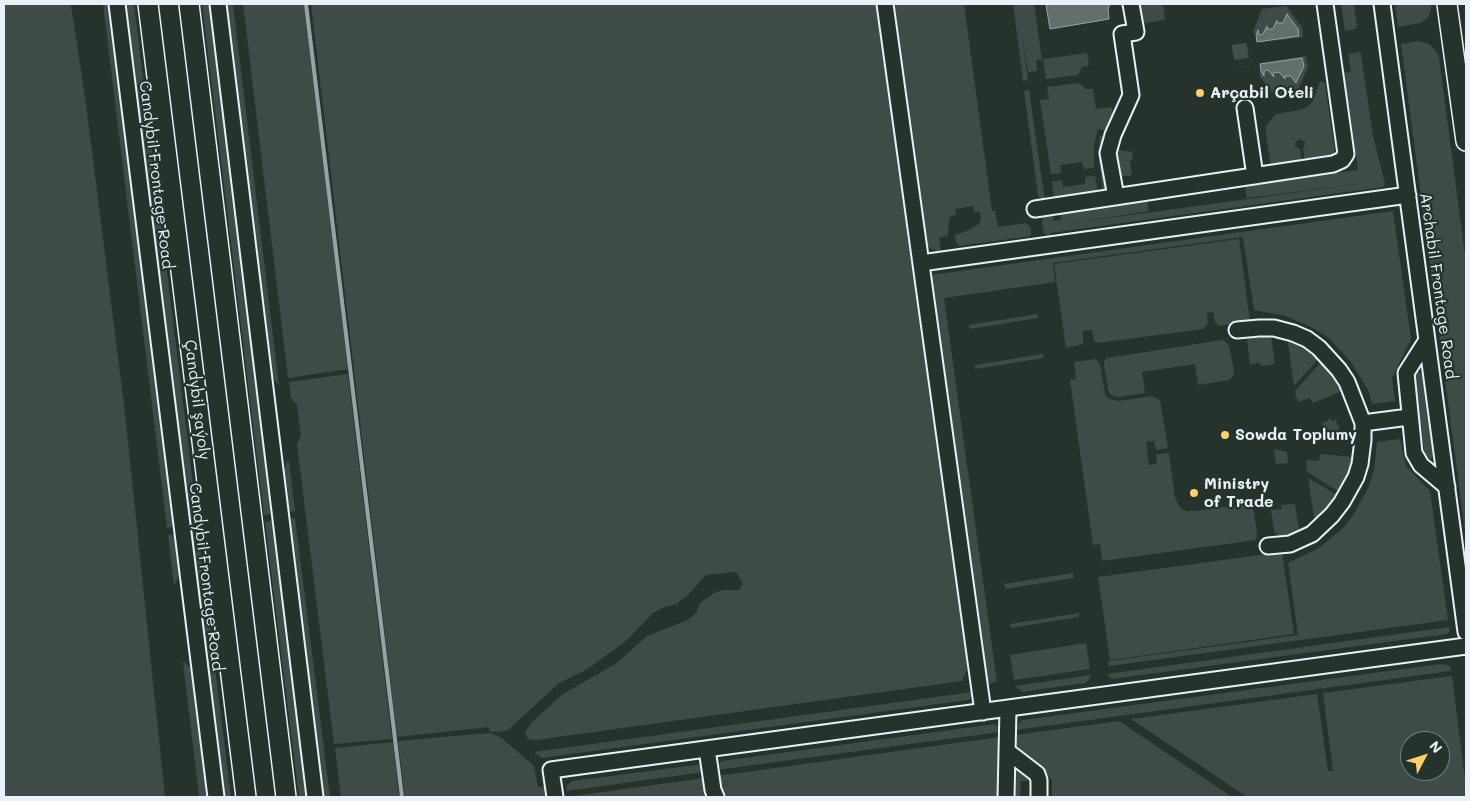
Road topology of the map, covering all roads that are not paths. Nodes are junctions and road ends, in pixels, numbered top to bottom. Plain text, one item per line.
1 (117, 4) edge
2 (148, 4) edge
3 (189, 4) edge
4 (218, 4) edge
5 (885, 4) edge
6 (1131, 4) edge
7 (1325, 4) edge
8 (1382, 4) edge
9 (1447, 4) edge
10 (1245, 108) dead end
11 (1466, 141) edge
12 (1256, 176) junction
13 (1408, 195) junction
14 (1116, 197) junction
15 (1035, 209) dead end
16 (921, 262) junction
17 (1237, 330) dead end
18 (1427, 340) junction
19 (1409, 417) junction
20 (1363, 423) junction
21 (1447, 487) junction
22 (1268, 546) dead end
23 (1466, 632) edge
24 (1466, 646) edge
25 (1008, 709) junction
26 (983, 712) junction
27 (707, 750) junction
28 (1007, 751) junction
29 (216, 797) edge
30 (246, 797) edge
31 (286, 797) edge
32 (315, 797) edge
33 (555, 797) edge
34 (716, 797) edge
35 (1006, 797) edge
36 (1039, 797) edge

1 - 29 street, Candybil Frontage Road
2 - 30 main road, Çandybil şaýoly
3 - 31 main road
4 - 32 street
5 - 16 street
6 - 14 street
7 - 12 street
8 - 13 street, Archabil Frontage Road
9 - 11 main road
10 - 12 street
12 - 14 street
13 - 16 street
13 - 18 street, Archabil Frontage Road
14 - 15 street
16 - 26 street
17 - 20 street
18 - 19 street
18 - 21 street, Archabil Frontage Road
19 - 20 street
19 - 21 street
20 - 22 street
21 - 23 street, Archabil Frontage Road
24 - 25 street
25 - 26 street
25 - 28 street
26 - 27 street
27 - 33 street
27 - 34 street
28 - 35 street
28 - 36 street

